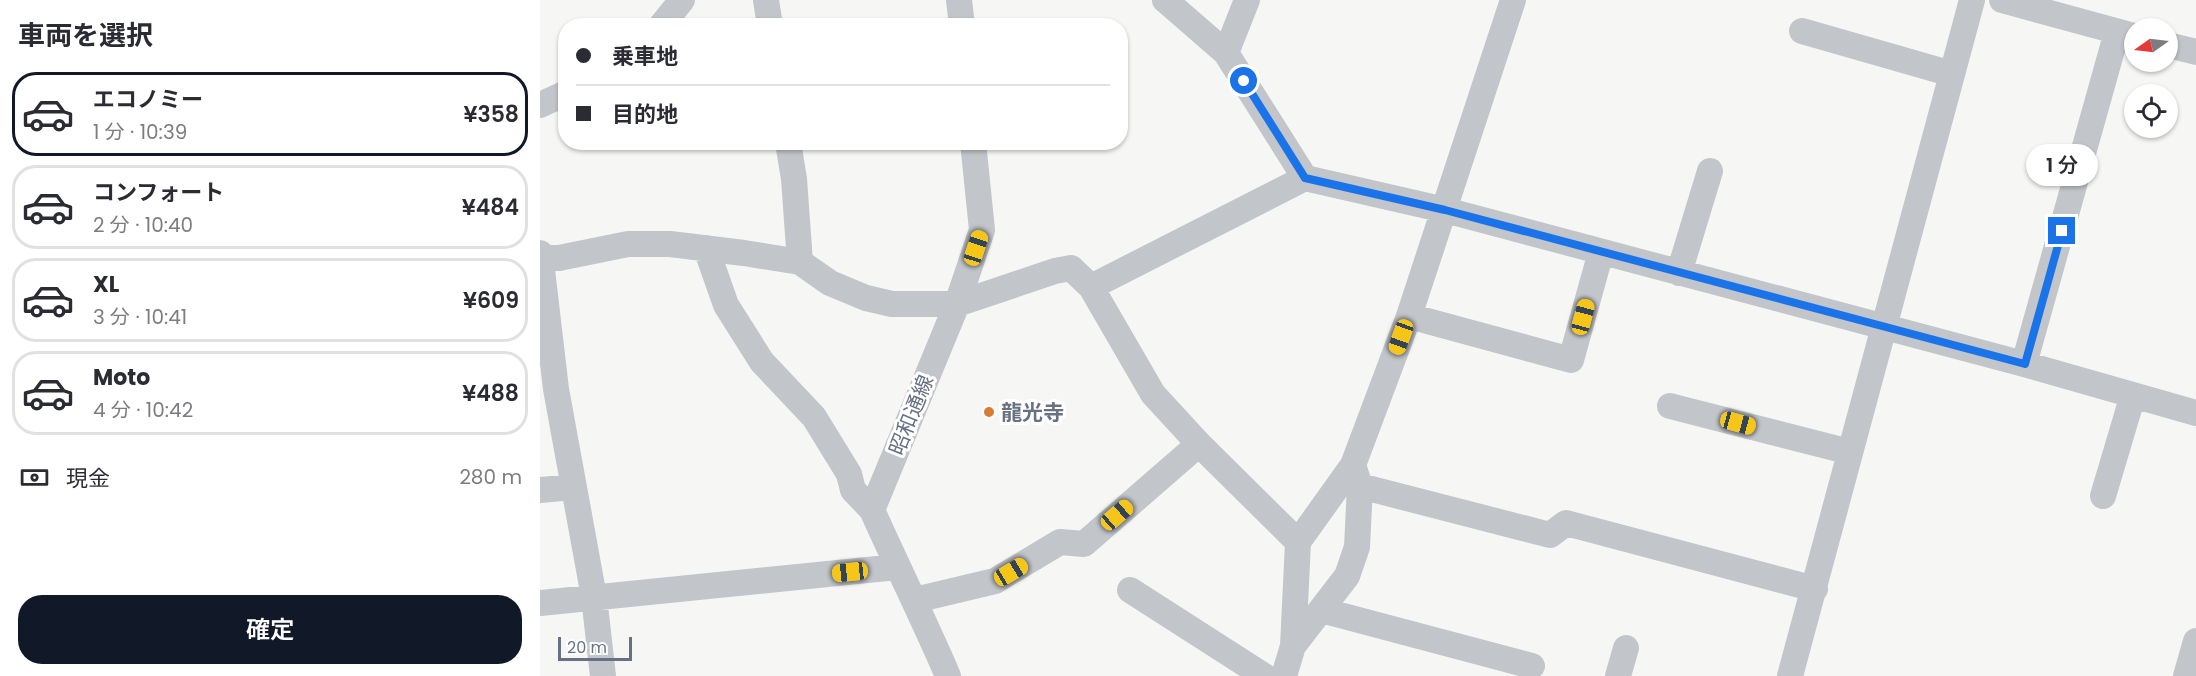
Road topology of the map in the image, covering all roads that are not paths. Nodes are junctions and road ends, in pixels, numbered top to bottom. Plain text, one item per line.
1 (682, 0) edge
2 (766, 0) edge
3 (959, 0) edge
4 (1165, 0) edge
5 (1247, 0) edge
6 (1513, 0) edge
7 (1972, 0) edge
8 (2002, 0) edge
9 (667, 18) edge
10 (769, 18) edge
11 (961, 18) edge
12 (1802, 31) dead end
13 (2124, 33) edge
14 (2124, 41) edge
15 (2178, 48) edge
16 (2196, 52) edge
17 (1226, 53) junction
18 (1952, 74) junction
19 (558, 97) edge
20 (540, 105) edge
21 (789, 150) edge
22 (974, 150) edge
23 (1710, 171) dead end
24 (1305, 178) junction
25 (1445, 210) junction
26 (706, 248) junction
27 (1601, 252) junction
28 (540, 256) edge
29 (800, 262) junction
30 (1679, 273) junction
31 (1092, 287) junction
32 (957, 304) junction
33 (1409, 316) junction
34 (1883, 327) junction
35 (2025, 364) junction
36 (2133, 395) junction
37 (1670, 406) dead end
38 (2196, 413) edge
39 (1199, 444) junction
40 (1850, 452) junction
41 (1357, 476) junction
42 (573, 486) junction
43 (540, 490) edge
44 (2103, 496) dead end
45 (872, 510) junction
46 (1298, 542) junction
47 (897, 567) junction
48 (1815, 589) junction
49 (1130, 590) dead end
50 (594, 597) junction
51 (915, 600) junction
52 (540, 603) edge
53 (1321, 610) junction
54 (2196, 640) edge
55 (1293, 646) junction
56 (1626, 648) dead end
57 (1532, 666) dead end
58 (603, 676) edge
59 (948, 676) edge
60 (1264, 676) edge
61 (1284, 676) edge
62 (1618, 676) edge
63 (1790, 676) edge
64 (2186, 676) edge

1 - 9 street
2 - 10 street
3 - 11 street
4 - 17 street
5 - 17 street
6 - 25 street
7 - 18 street
8 - 13 street
12 - 18 street
14 - 35 street
15 - 16 street
17 - 24 street
18 - 34 street
19 - 20 street
21 - 29 street
22 - 32 street, 昭和通線
23 - 30 street
24 - 25 street
24 - 31 street
25 - 27 street
25 - 33 street
26 - 28 street
26 - 29 street
26 - 45 street
27 - 30 street
27 - 33 street
28 - 42 street
29 - 32 street
30 - 34 street
31 - 32 street
31 - 39 street
32 - 45 street, 昭和通線
33 - 41 street
34 - 35 street
34 - 40 street
35 - 36 street
36 - 38 street
36 - 44 street
37 - 40 street
39 - 46 street
39 - 51 street
40 - 48 street
41 - 46 street
41 - 48 street
41 - 53 street
42 - 43 street
42 - 50 street
45 - 47 street
46 - 55 street
47 - 50 street
47 - 51 street
48 - 63 street
49 - 60 street
50 - 52 street
50 - 58 street
51 - 59 street
53 - 55 street
53 - 57 street
54 - 64 street
55 - 61 street
56 - 62 street

